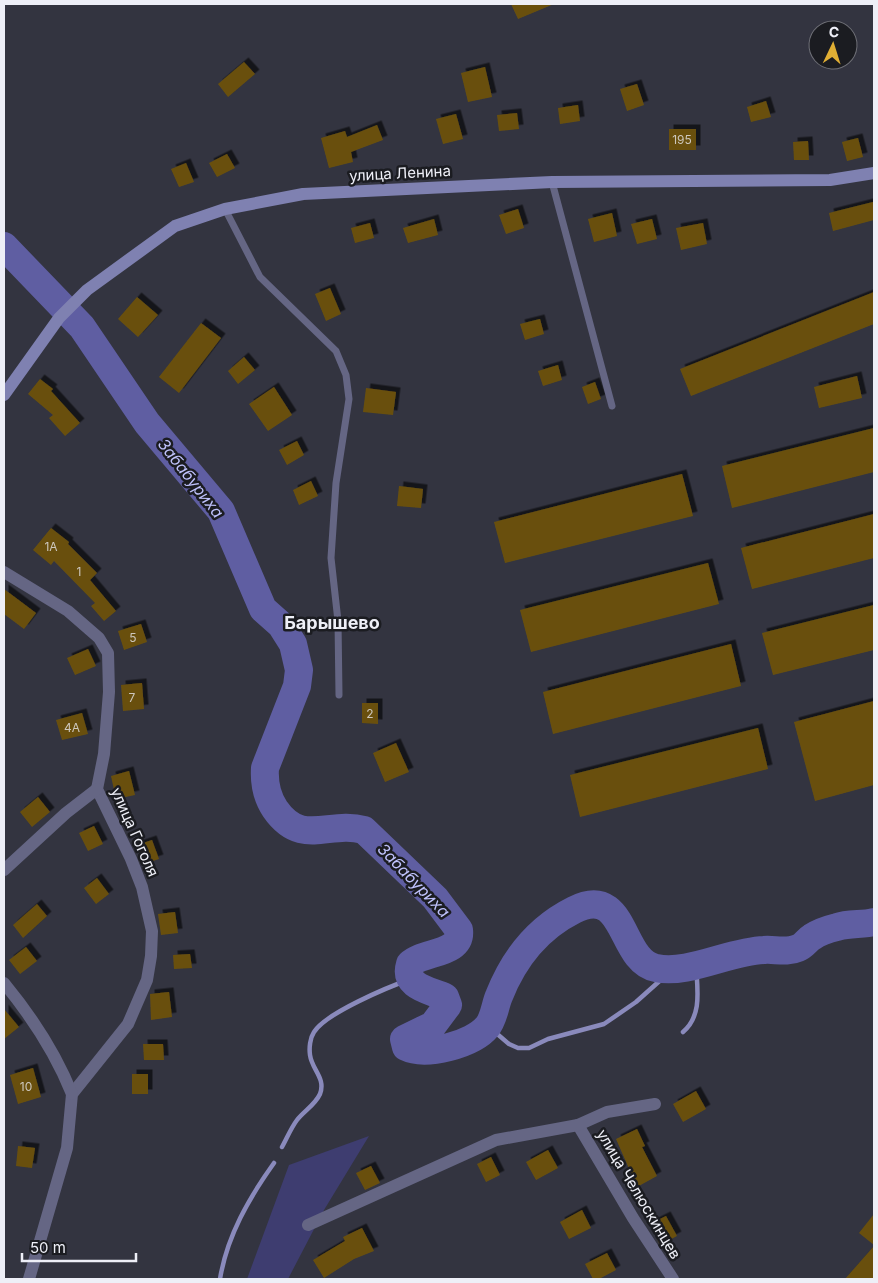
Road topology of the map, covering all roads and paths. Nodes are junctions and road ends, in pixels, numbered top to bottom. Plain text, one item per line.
1 (874, 173) edge
2 (552, 182) junction
3 (225, 209) junction
4 (4, 395) edge
5 (612, 406) dead end
6 (4, 572) edge
7 (339, 695) dead end
8 (97, 789) junction
9 (4, 870) edge
10 (4, 983) edge
11 (72, 1094) junction
12 (655, 1104) dead end
13 (578, 1124) junction
14 (308, 1224) dead end
15 (29, 1279) edge
16 (673, 1279) edge

1 - 2 main road, улица Ленина
2 - 3 main road, улица Ленина
2 - 5 lane
3 - 4 main road, улица Ленина
3 - 7 lane
6 - 8 street, улица Гоголя
8 - 9 street
8 - 11 street, улица Гоголя
10 - 11 street
11 - 15 street
12 - 13 street
13 - 14 street
13 - 16 street, улица Челюскинцев

